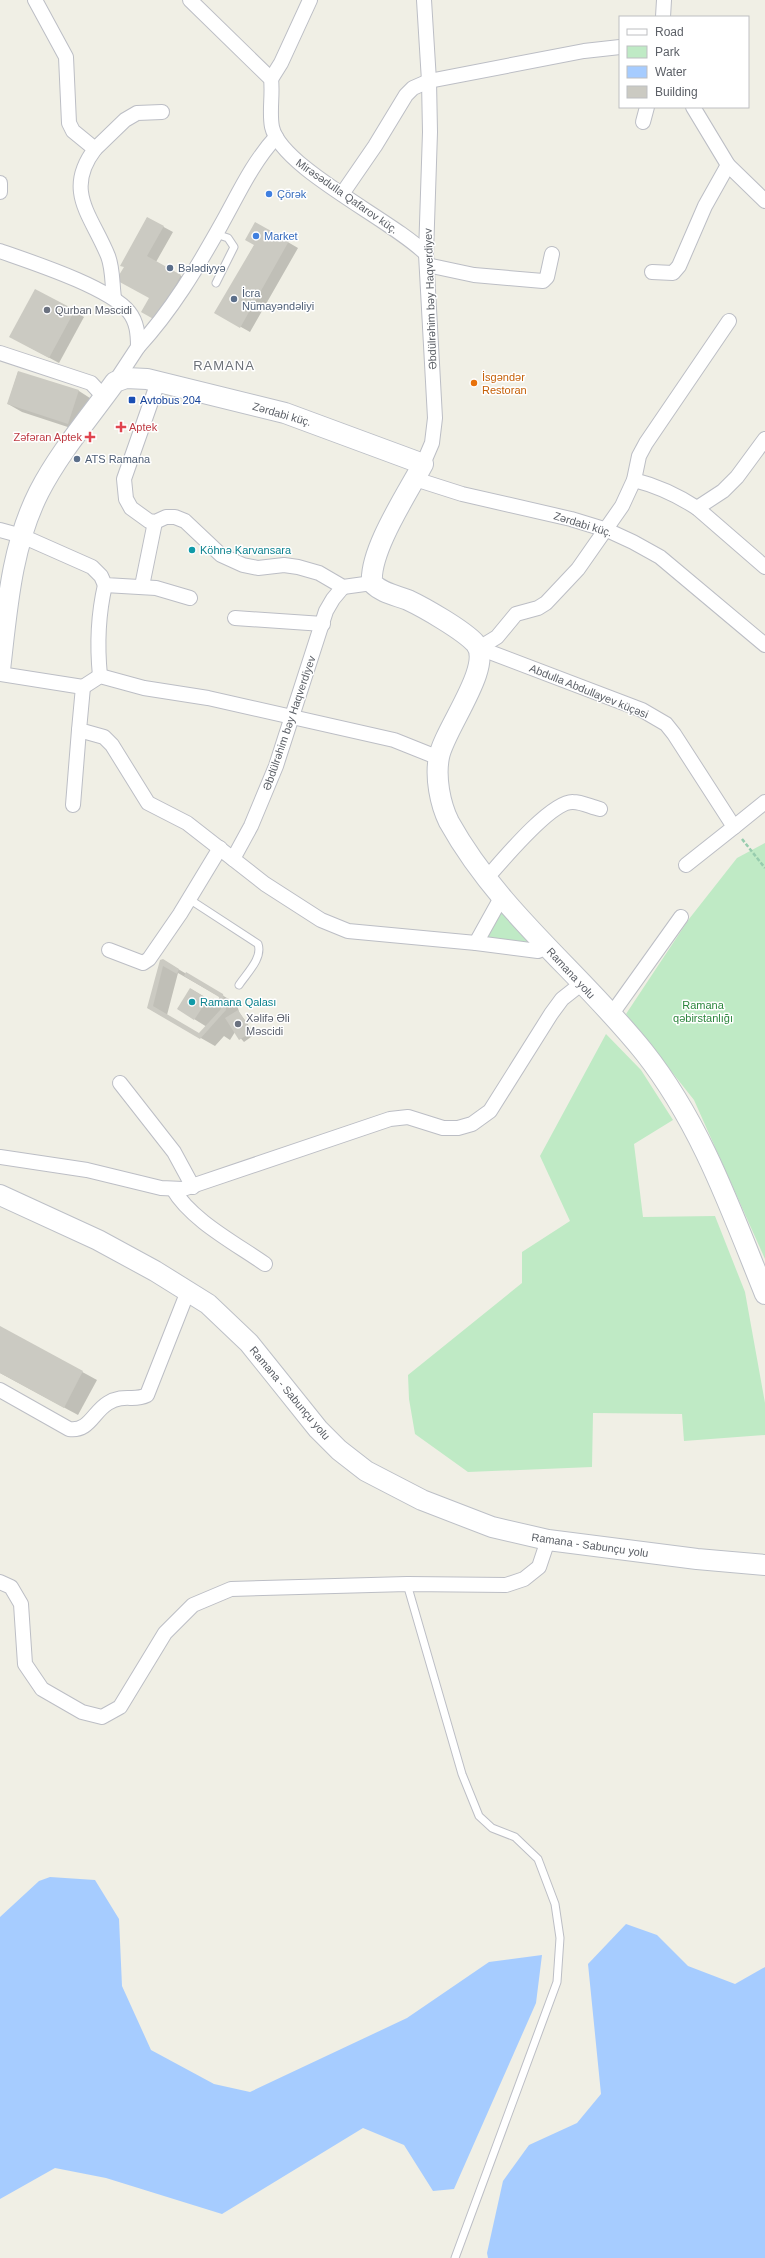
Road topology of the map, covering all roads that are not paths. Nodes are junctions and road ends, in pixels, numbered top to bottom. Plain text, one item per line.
1 (35, 0) edge
2 (190, 0) edge
3 (310, 0) edge
4 (424, 0) edge
5 (664, 0) edge
6 (663, 16) edge
7 (619, 47) edge
8 (271, 79) junction
9 (430, 80) junction
10 (647, 108) edge
11 (694, 108) edge
12 (162, 112) dead end
13 (643, 122) dead end
14 (276, 137) junction
15 (95, 149) junction
16 (728, 165) junction
17 (0, 183) edge
18 (0, 192) edge
19 (342, 194) junction
20 (765, 201) edge
21 (216, 234) junction
22 (0, 251) edge
23 (552, 254) dead end
24 (426, 260) junction
25 (652, 272) dead end
26 (216, 283) dead end
27 (114, 298) junction
28 (729, 321) dead end
29 (138, 347) junction
30 (0, 353) edge
31 (158, 382) junction
32 (110, 390) junction
33 (765, 439) edge
34 (419, 472) junction
35 (634, 480) junction
36 (697, 508) junction
37 (155, 522) junction
38 (0, 530) edge
39 (607, 530) junction
40 (22, 536) junction
41 (765, 567) edge
42 (372, 583) junction
43 (105, 585) junction
44 (142, 586) junction
45 (343, 587) junction
46 (190, 598) dead end
47 (235, 618) dead end
48 (323, 624) junction
49 (765, 645) edge
50 (479, 648) junction
51 (0, 670) edge
52 (0, 674) edge
53 (100, 676) junction
54 (82, 687) junction
55 (292, 718) junction
56 (79, 730) junction
57 (439, 758) junction
58 (765, 802) edge
59 (73, 805) dead end
60 (600, 809) dead end
61 (734, 827) junction
62 (220, 848) junction
63 (233, 859) junction
64 (686, 865) dead end
65 (486, 879) junction
66 (501, 898) junction
67 (189, 899) junction
68 (681, 917) dead end
69 (476, 943) junction
70 (546, 947) junction
71 (109, 950) dead end
72 (581, 984) junction
73 (239, 985) dead end
74 (611, 1015) junction
75 (120, 1083) dead end
76 (0, 1157) edge
77 (193, 1187) junction
78 (173, 1189) junction
79 (0, 1195) edge
80 (265, 1264) dead end
81 (188, 1291) junction
82 (765, 1294) edge
83 (0, 1390) edge
84 (548, 1540) junction
85 (765, 1565) edge
86 (0, 1582) edge
87 (407, 1584) junction
88 (455, 2258) edge

1 - 15 street
2 - 8 street
3 - 8 street
4 - 9 street, Əbdülrəhim bəy Haqverdiyev
5 - 6 street
7 - 9 street
8 - 14 street, Mirəsədulla Qafarov küç.
9 - 19 street
9 - 24 street, Əbdülrəhim bəy Haqverdiyev
10 - 13 street
11 - 16 street
12 - 15 street
14 - 19 street, Mirəsədulla Qafarov küç.
14 - 21 street
15 - 27 street
16 - 20 street
16 - 25 street
17 - 18 street
19 - 24 street, Mirəsədulla Qafarov küç.
21 - 26 lane
21 - 29 street
22 - 27 street
23 - 24 street
24 - 34 street, Əbdülrəhim bəy Haqverdiyev
27 - 29 street
28 - 35 street
29 - 32 street
30 - 32 street
31 - 32 street, Zərdabi küç.
31 - 34 street, Zərdabi küç.
31 - 37 street
32 - 40 street
33 - 36 street
34 - 39 street, Zərdabi küç.
34 - 42 street, Əbdülrəhim bəy Haqverdiyev
35 - 36 street
35 - 39 street
36 - 41 street
37 - 44 street
37 - 45 street
38 - 40 street
39 - 49 street, Zərdabi küç.
39 - 50 street
40 - 43 street
40 - 51 street
42 - 45 street
42 - 50 street, Abdulla Abdullayev küçəsi
43 - 44 street
43 - 53 street
44 - 46 street
45 - 48 street, Əbdülrəhim bəy Haqverdiyev
47 - 48 street
48 - 55 street, Əbdülrəhim bəy Haqverdiyev
50 - 57 street, Ramana yolu
50 - 61 street, Abdulla Abdullayev küçəsi
52 - 54 street
53 - 54 street
53 - 55 street
54 - 56 street
55 - 57 street
55 - 63 street, Əbdülrəhim bəy Haqverdiyev
56 - 59 street
56 - 62 street
57 - 65 street, Ramana yolu
58 - 61 street
60 - 65 street
61 - 64 street
62 - 63 street
62 - 67 street
63 - 69 street
65 - 66 street, Ramana yolu
66 - 69 street
66 - 70 street, Ramana yolu
67 - 71 street
67 - 73 lane
68 - 74 street
69 - 70 street
70 - 72 street, Ramana yolu
72 - 74 street, Ramana yolu
72 - 77 street
74 - 82 street, Ramana yolu
75 - 77 street
76 - 78 street
77 - 78 street
78 - 80 street
79 - 81 street, Ramana - Sabunçu yolu
81 - 83 street
81 - 84 street, Ramana - Sabunçu yolu
84 - 85 street, Ramana - Sabunçu yolu
84 - 87 street
86 - 87 street
87 - 88 lane

